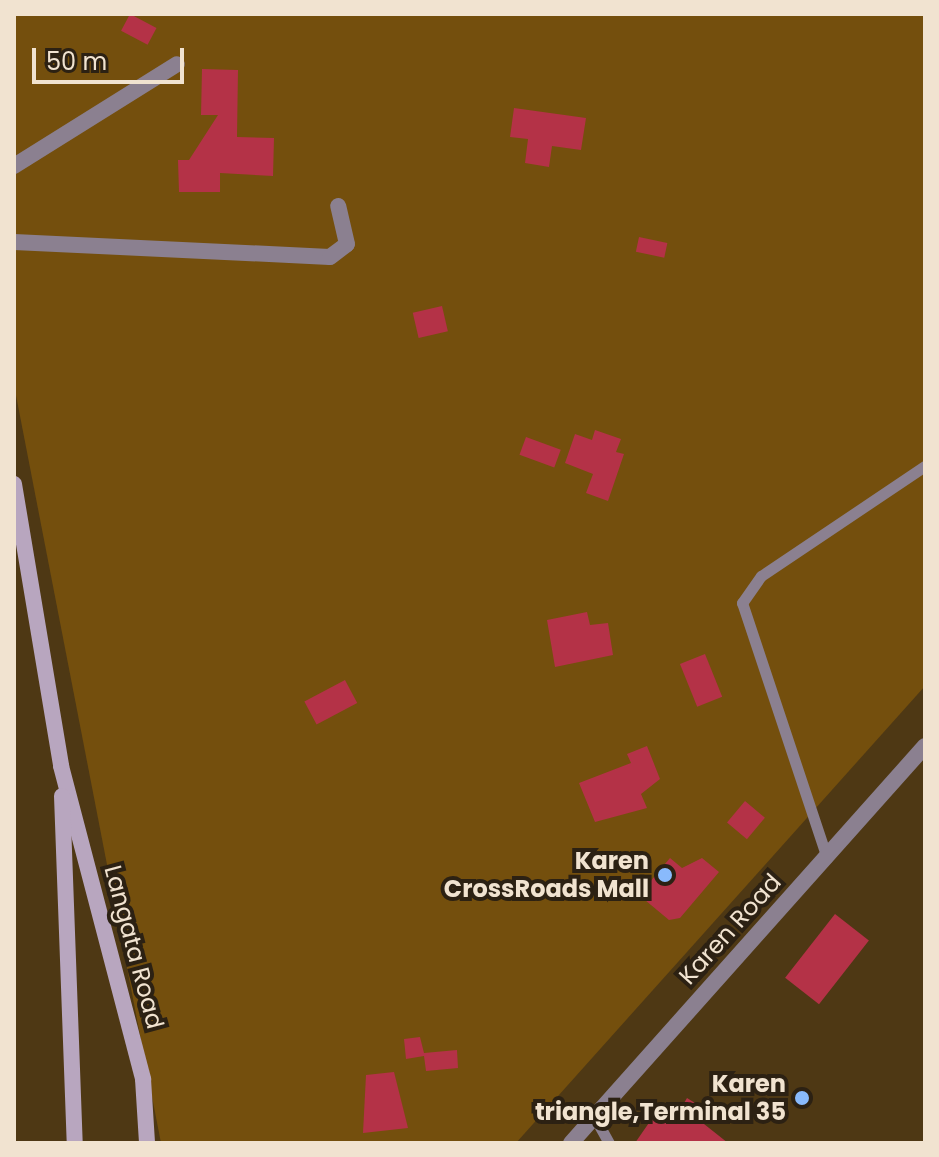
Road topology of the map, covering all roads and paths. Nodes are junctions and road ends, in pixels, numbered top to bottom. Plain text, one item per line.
1 (177, 64) dead end
2 (14, 166) edge
3 (338, 206) dead end
4 (14, 242) edge
5 (925, 466) edge
6 (14, 484) edge
7 (925, 746) edge
8 (61, 766) junction
9 (827, 858) junction
10 (594, 1116) junction
11 (75, 1143) edge
12 (147, 1143) edge
13 (571, 1143) edge
14 (609, 1143) edge

1 - 2 street
3 - 4 street
5 - 9 lane
6 - 8 main road, Langata Road
7 - 9 street, Karen Road
8 - 11 main road, Langata Road
8 - 12 main road, Langata Road
9 - 10 street, Karen Road
10 - 13 street, Karen Road
10 - 14 lane

